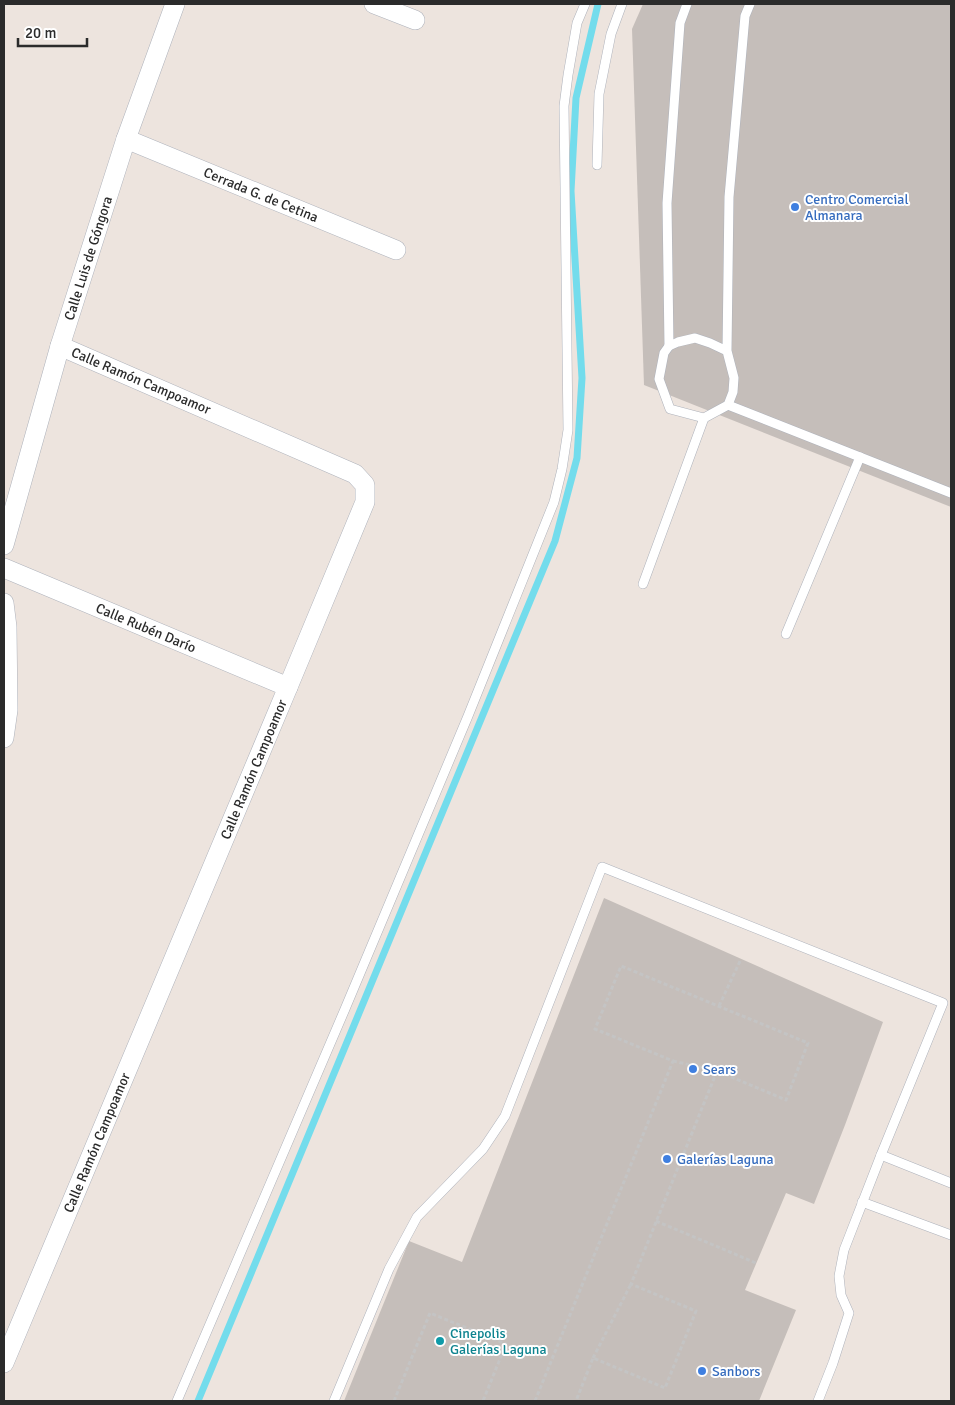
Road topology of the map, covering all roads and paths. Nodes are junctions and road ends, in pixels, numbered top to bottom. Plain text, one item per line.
1 (175, 4) edge
2 (374, 4) edge
3 (585, 4) edge
4 (622, 4) edge
5 (687, 4) edge
6 (750, 4) edge
7 (415, 20) dead end
8 (126, 140) junction
9 (597, 165) dead end
10 (396, 250) dead end
11 (60, 346) junction
12 (669, 346) junction
13 (727, 351) junction
14 (728, 405) junction
15 (704, 418) junction
16 (860, 457) junction
17 (951, 493) edge
18 (4, 545) edge
19 (4, 568) edge
20 (643, 584) dead end
21 (4, 603) edge
22 (786, 634) dead end
23 (288, 687) junction
24 (4, 738) edge
25 (741, 959) dead end
26 (719, 1006) junction
27 (673, 1061) junction
28 (717, 1071) junction
29 (880, 1155) junction
30 (951, 1183) edge
31 (862, 1202) junction
32 (656, 1221) junction
33 (951, 1235) edge
34 (756, 1263) dead end
35 (631, 1284) junction
36 (593, 1358) junction
37 (4, 1364) edge
38 (177, 1401) edge
39 (334, 1401) edge
40 (394, 1401) edge
41 (483, 1401) edge
42 (534, 1401) edge
43 (576, 1401) edge
44 (818, 1401) edge

1 - 8 street, Calle Luis de Góngora
2 - 7 street
3 - 38 lane
4 - 9 lane
5 - 12 lane
6 - 13 lane
8 - 10 street, Cerrada G. de Cetina
8 - 11 street, Calle Luis de Góngora
11 - 18 street, Calle Luis de Góngora
11 - 23 street, Calle Ramón Campoamor
12 - 13 lane
12 - 15 lane
13 - 14 lane
14 - 15 lane
14 - 16 lane
15 - 20 lane
16 - 17 lane
16 - 22 lane
19 - 23 street, Calle Rubén Darío
21 - 24 street
23 - 37 street, Calle Ramón Campoamor
25 - 26 path
26 - 27 path
26 - 28 path
27 - 28 path
27 - 42 path
28 - 32 path
29 - 30 lane
29 - 31 lane
29 - 39 lane
31 - 33 lane
31 - 44 lane
32 - 34 path
32 - 35 path
35 - 36 path
35 - 36 path
36 - 43 path
40 - 41 path

